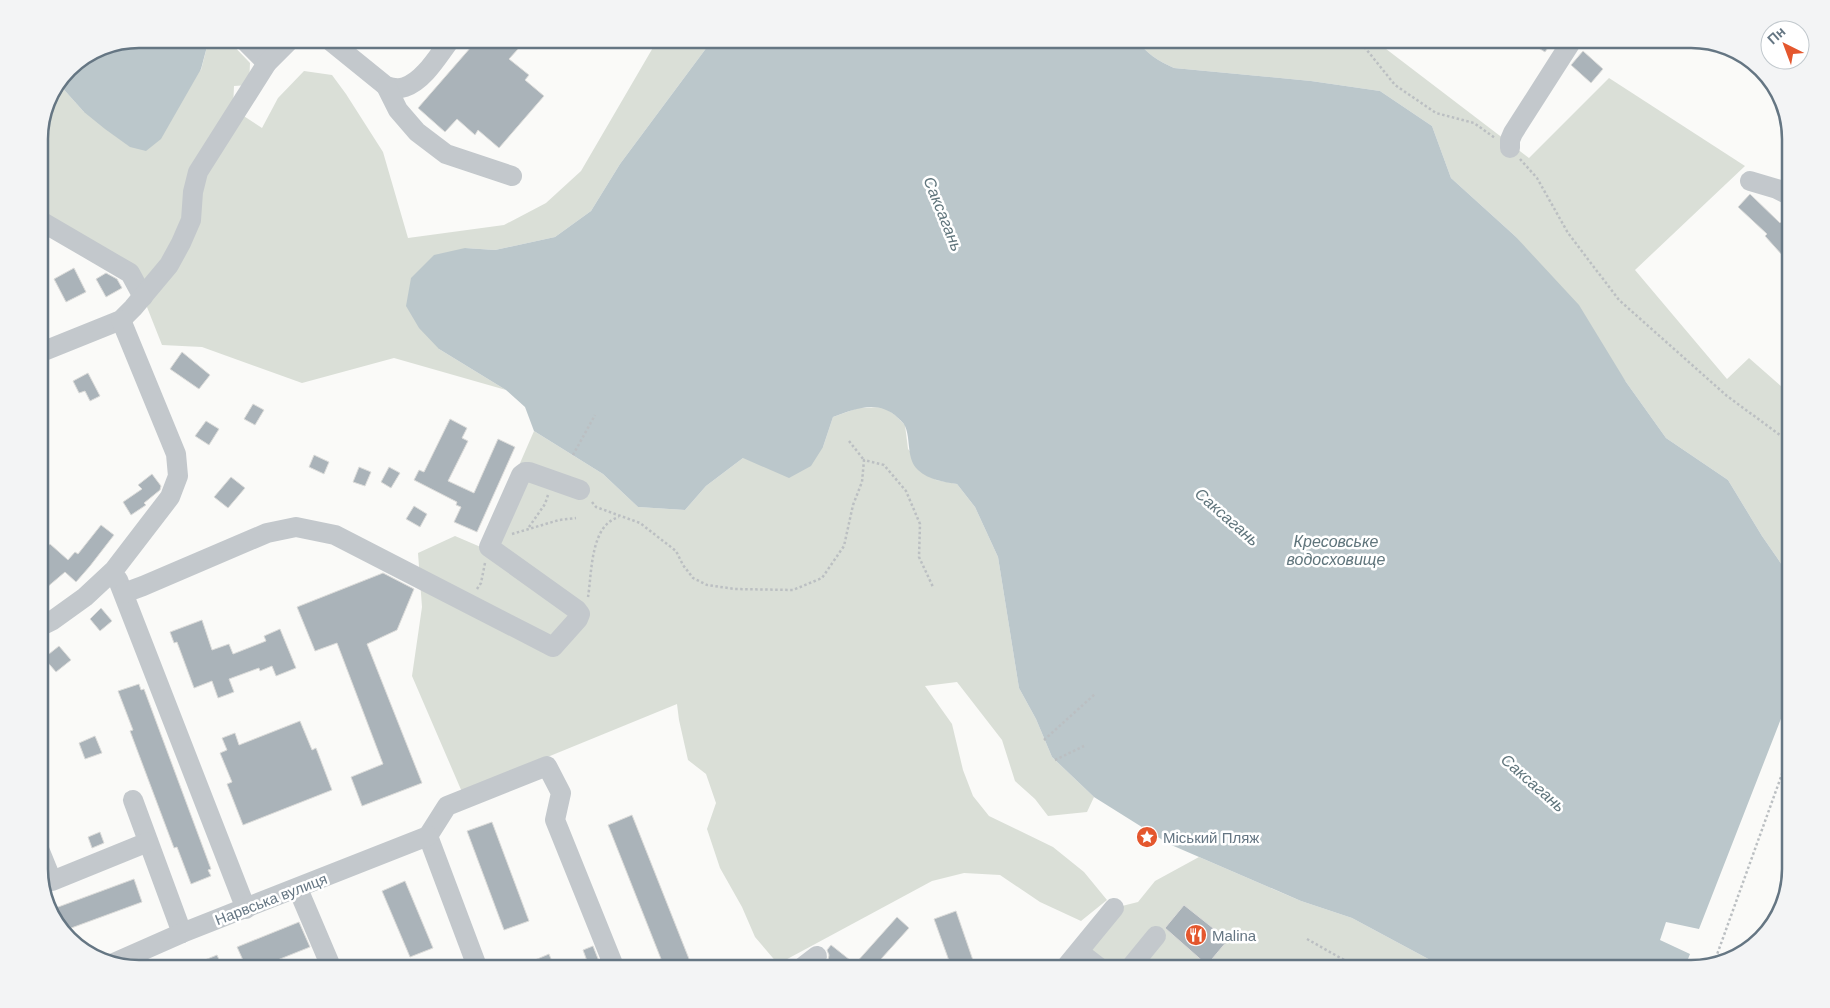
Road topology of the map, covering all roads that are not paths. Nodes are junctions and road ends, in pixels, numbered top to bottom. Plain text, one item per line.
1 (252, 48) edge
2 (282, 48) edge
3 (339, 48) edge
4 (444, 48) edge
5 (1567, 48) edge
6 (267, 63) junction
7 (386, 86) junction
8 (1510, 148) road end
9 (512, 176) dead end
10 (1750, 181) dead end
11 (1782, 191) edge
12 (48, 225) edge
13 (143, 297) junction
14 (121, 320) junction
15 (48, 349) edge
16 (580, 490) road end
17 (114, 570) junction
18 (124, 593) junction
19 (48, 622) edge
20 (132, 800) dead end
21 (428, 836) junction
22 (148, 842) junction
23 (48, 871) edge
24 (298, 889) junction
25 (1114, 908) dead end
26 (246, 909) junction
27 (182, 933) junction
28 (1156, 936) dead end
29 (1079, 952) junction
30 (817, 956) dead end
31 (123, 959) edge
32 (328, 960) edge
33 (475, 960) edge
34 (612, 960) edge
35 (812, 960) edge
36 (1072, 960) edge
37 (1089, 960) edge
38 (1136, 960) edge

1 - 6 street
2 - 6 street
3 - 7 street
4 - 7 street
5 - 8 street
6 - 13 street
7 - 9 street
10 - 11 street
12 - 13 street
13 - 14 street
14 - 15 street
14 - 17 street
16 - 18 street
17 - 18 street
17 - 19 street
18 - 26 street
20 - 22 street
21 - 24 street, Нарвська вулиця
21 - 33 street
21 - 34 street
22 - 23 street
22 - 27 street
24 - 26 street, Нарвська вулиця
24 - 32 street
25 - 29 street
26 - 27 street, Нарвська вулиця
27 - 31 street, Нарвська вулиця
28 - 38 street
29 - 36 street
29 - 37 street
30 - 35 street

